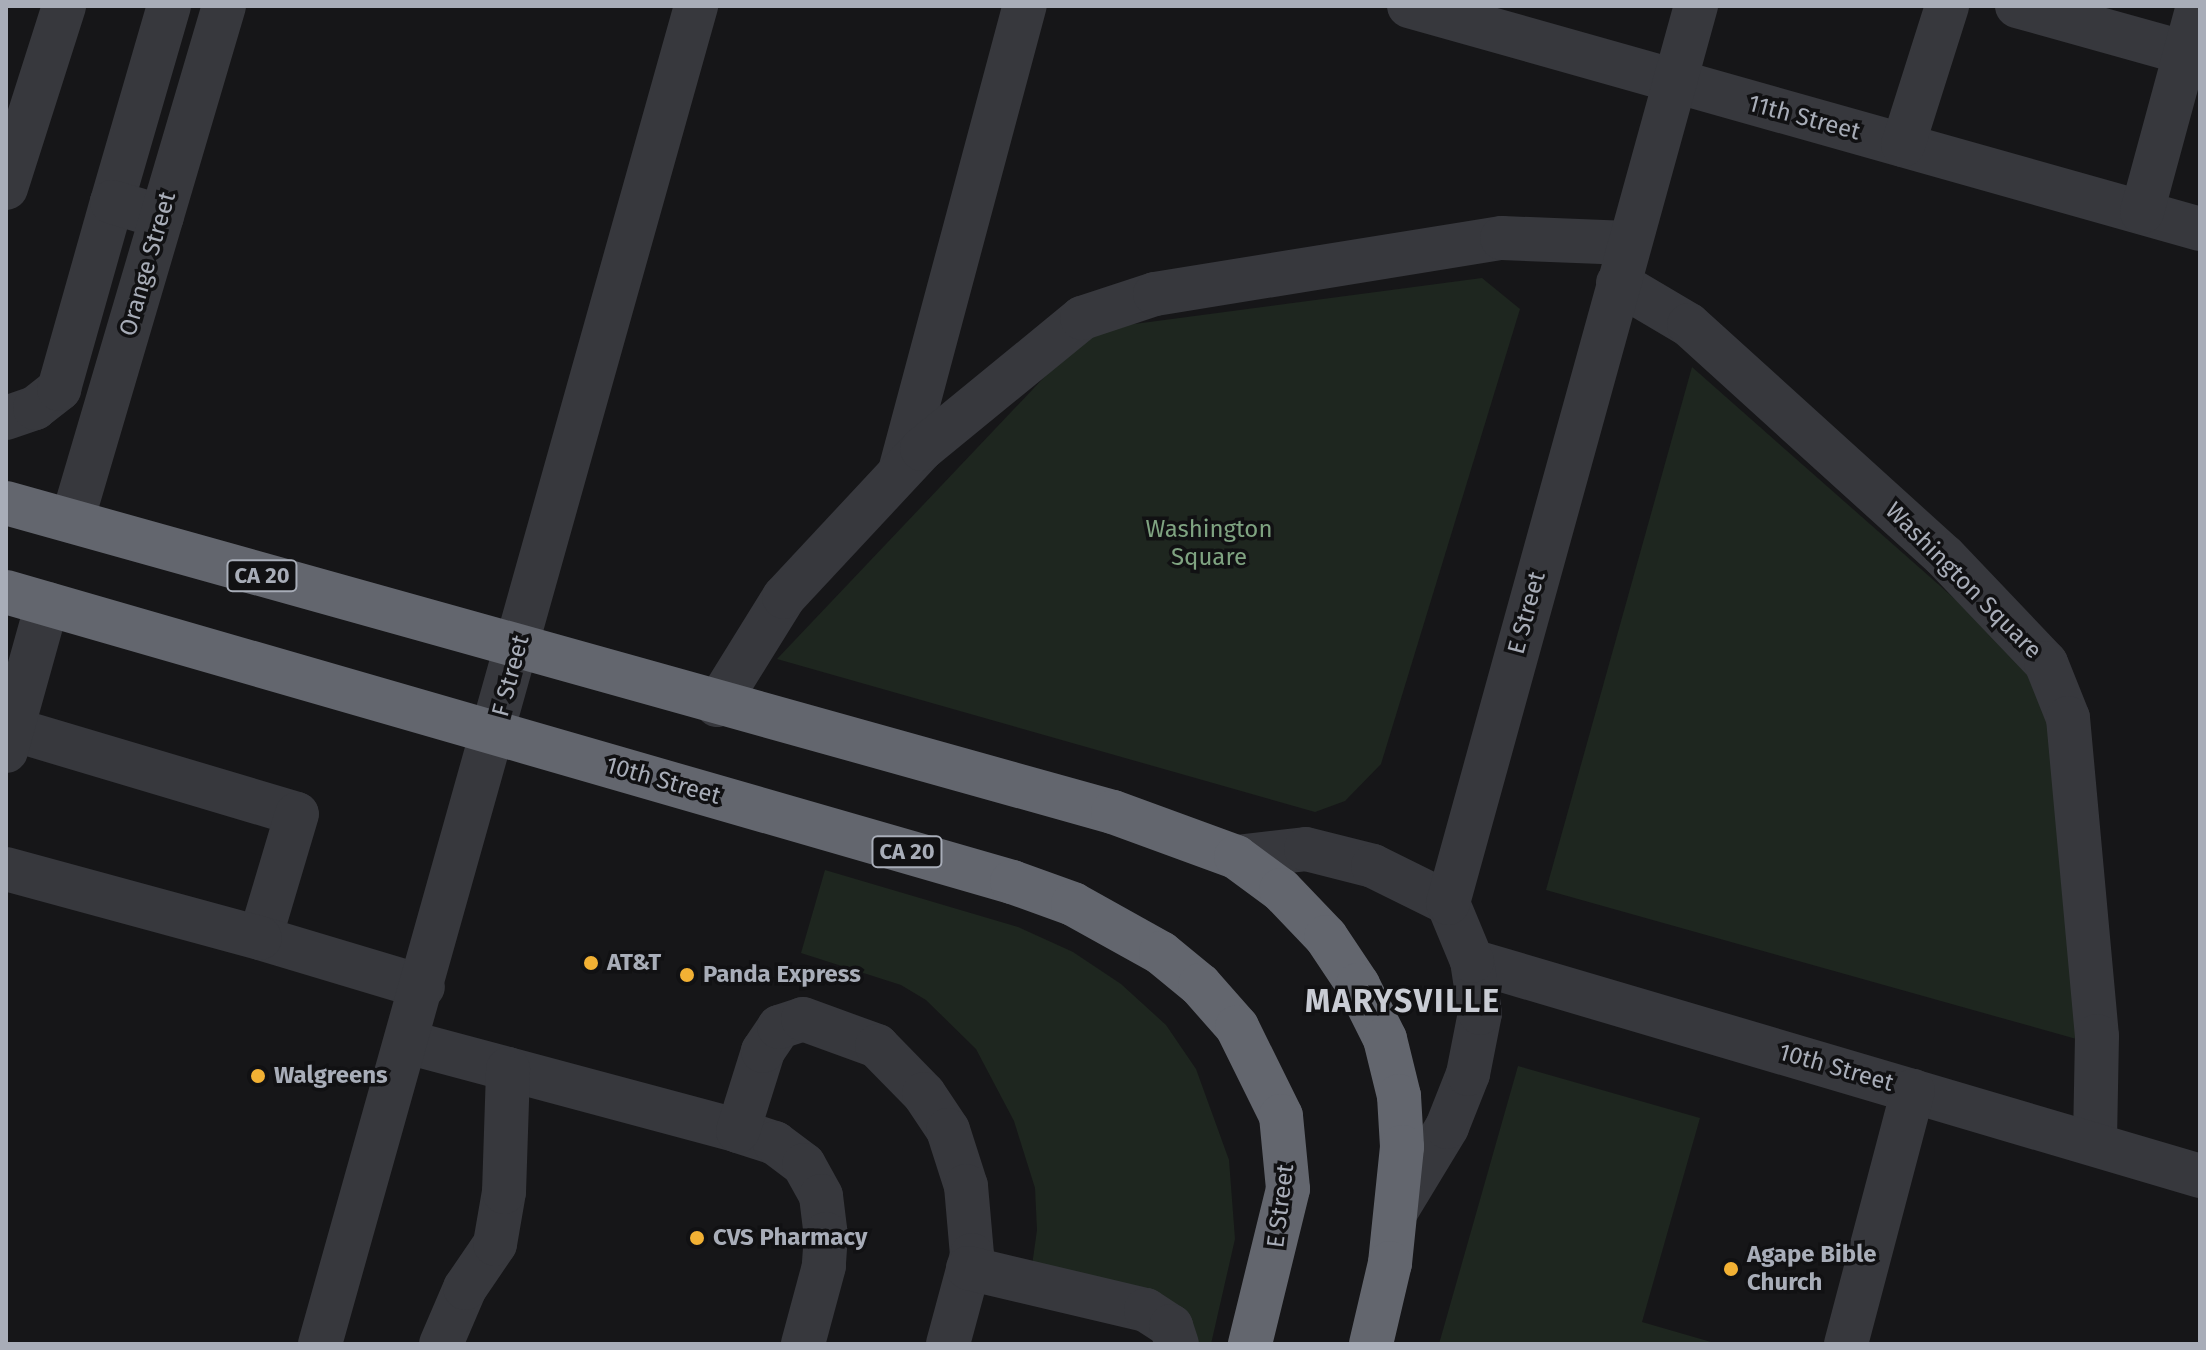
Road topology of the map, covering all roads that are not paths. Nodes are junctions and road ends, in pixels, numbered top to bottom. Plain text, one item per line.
1 (64, 6) edge
2 (224, 6) edge
3 (696, 6) edge
4 (1025, 6) edge
5 (1409, 6) edge
6 (1696, 6) edge
7 (1947, 6) edge
8 (2017, 6) edge
9 (2198, 6) edge
10 (169, 8) edge
11 (2185, 53) junction
12 (1675, 82) junction
13 (1903, 145) junction
14 (6, 188) edge
15 (112, 202) junction
16 (2142, 212) junction
17 (162, 217) junction
18 (2200, 229) edge
19 (1623, 263) junction
20 (6, 418) edge
21 (900, 472) junction
22 (6, 503) edge
23 (72, 521) junction
24 (6, 592) edge
25 (47, 604) junction
26 (518, 649) junction
27 (717, 705) junction
28 (496, 732) junction
29 (9, 740) edge
30 (1236, 857) junction
31 (6, 869) edge
32 (1448, 903) junction
33 (260, 938) junction
34 (1472, 961) junction
35 (423, 987) junction
36 (407, 1042) junction
37 (1262, 1068) joint
38 (508, 1069) junction
39 (1913, 1091) junction
40 (738, 1131) junction
41 (2095, 1143) junction
42 (2200, 1176) edge
43 (1398, 1208) junction
44 (968, 1268) junction
45 (320, 1344) edge
46 (441, 1344) edge
47 (803, 1344) edge
48 (948, 1344) edge
49 (1177, 1344) edge
50 (1250, 1344) edge
51 (1371, 1344) edge
52 (1846, 1344) edge

1 - 14 street
2 - 17 street, Orange Street
3 - 26 street, F Street
4 - 21 street
5 - 12 street, 11th Street
6 - 12 street, E Street
7 - 13 street
8 - 11 street
9 - 11 street
10 - 15 street
11 - 16 street
12 - 13 street, 11th Street
12 - 19 street, E Street
13 - 16 street, 11th Street
15 - 17 street
15 - 20 street
16 - 18 street, 11th Street
17 - 23 street, Orange Street
19 - 21 street, Washington Square
19 - 32 street, E Street
19 - 41 street, Washington Square
21 - 27 street, Washington Square
22 - 23 highway, CA 20
23 - 26 highway, CA 20
24 - 25 highway, 10th Street / CA 20
25 - 28 highway, 10th Street / CA 20
25 - 29 street
26 - 27 highway, CA 20
26 - 28 street, F Street
27 - 30 highway, CA 20
28 - 35 street, F Street
28 - 37 highway, 10th Street / CA 20
29 - 33 street
30 - 32 street
30 - 43 highway, CA 20
31 - 33 street
32 - 34 street
33 - 35 street
34 - 39 street, 10th Street
34 - 43 street
35 - 36 street, F Street
36 - 38 street
36 - 45 street, F Street
37 - 50 highway, E Street / CA 20
38 - 40 street
38 - 46 street
39 - 41 street, 10th Street
39 - 52 street
40 - 44 street
40 - 47 street
41 - 42 street, 10th Street
43 - 51 highway, CA 20
44 - 48 street
44 - 49 street

